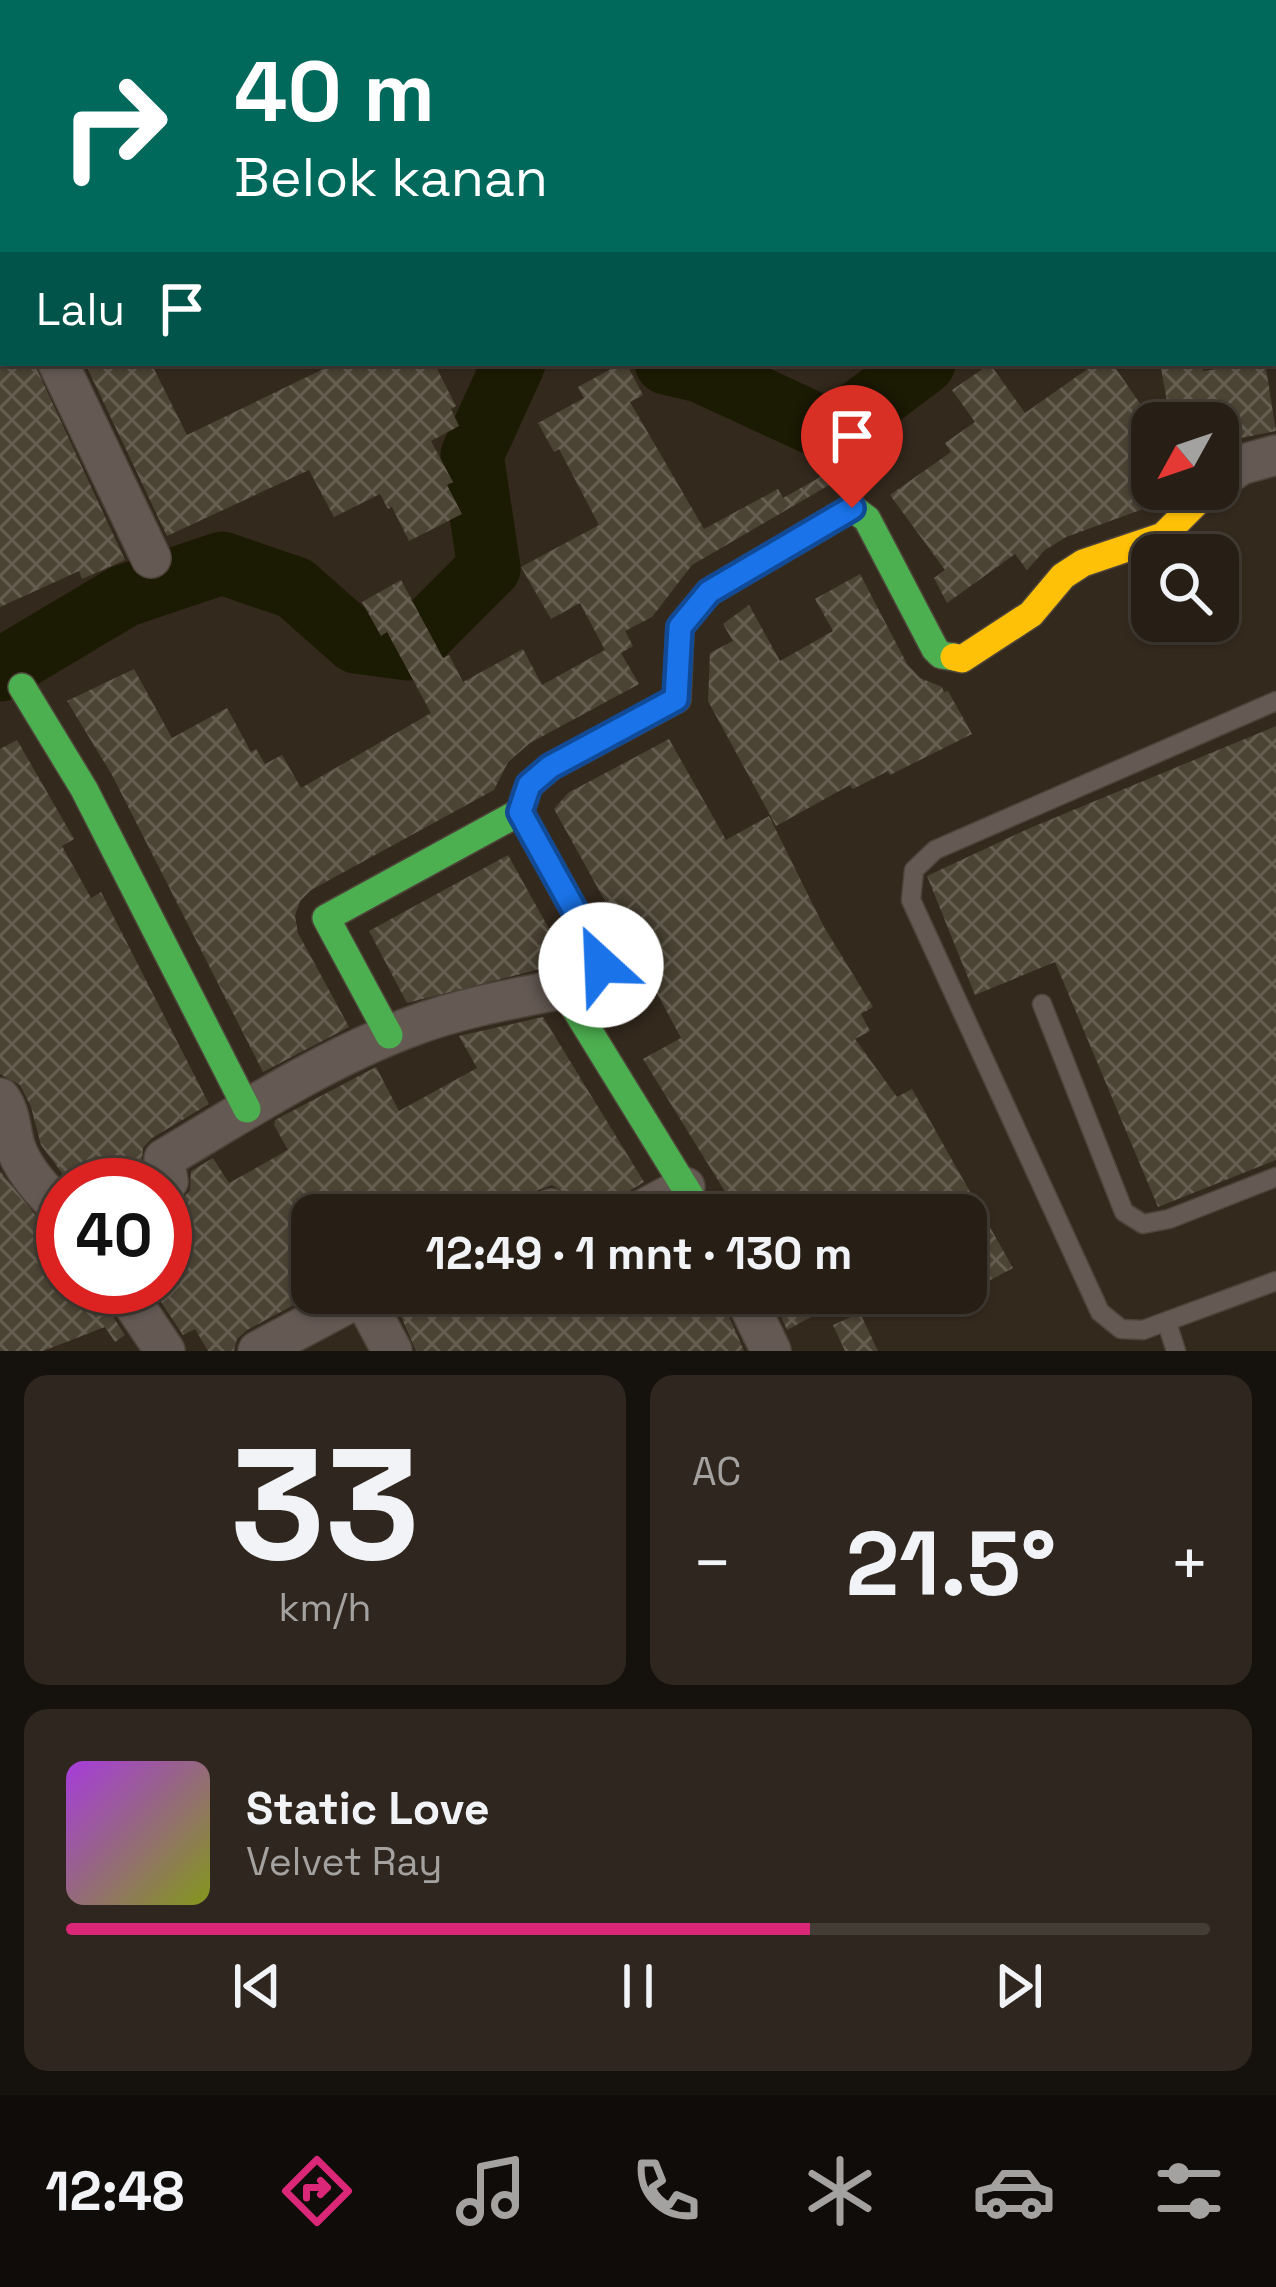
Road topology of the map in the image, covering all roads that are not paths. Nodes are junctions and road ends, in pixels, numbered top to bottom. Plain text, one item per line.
1 (59, 366) edge
2 (1276, 455) edge
3 (1239, 466) edge
4 (1189, 510) edge
5 (151, 558) dead end
6 (22, 687) dead end
7 (1276, 701) edge
8 (520, 812) junction
9 (563, 989) junction
10 (1042, 1004) dead end
11 (389, 1035) junction
12 (0, 1098) edge
13 (247, 1109) junction
14 (166, 1158) edge
15 (1276, 1177) edge
16 (36, 1184) edge
17 (690, 1194) edge
18 (1276, 1281) edge
19 (140, 1314) edge
20 (327, 1314) edge
21 (374, 1314) edge
22 (753, 1314) edge
23 (1167, 1323) junction
24 (165, 1351) edge
25 (258, 1351) edge
26 (392, 1351) edge
27 (410, 1351) edge
28 (772, 1351) edge
29 (1176, 1351) edge

1 - 5 street
2 - 3 street
4 - 8 street
6 - 13 street
7 - 23 lane
8 - 9 street
8 - 11 street
9 - 11 street
9 - 17 street
10 - 15 lane
11 - 13 street
12 - 16 street
13 - 14 street
18 - 23 lane
19 - 24 street
20 - 25 street
21 - 26 street
22 - 28 street
23 - 29 lane
26 - 27 street

